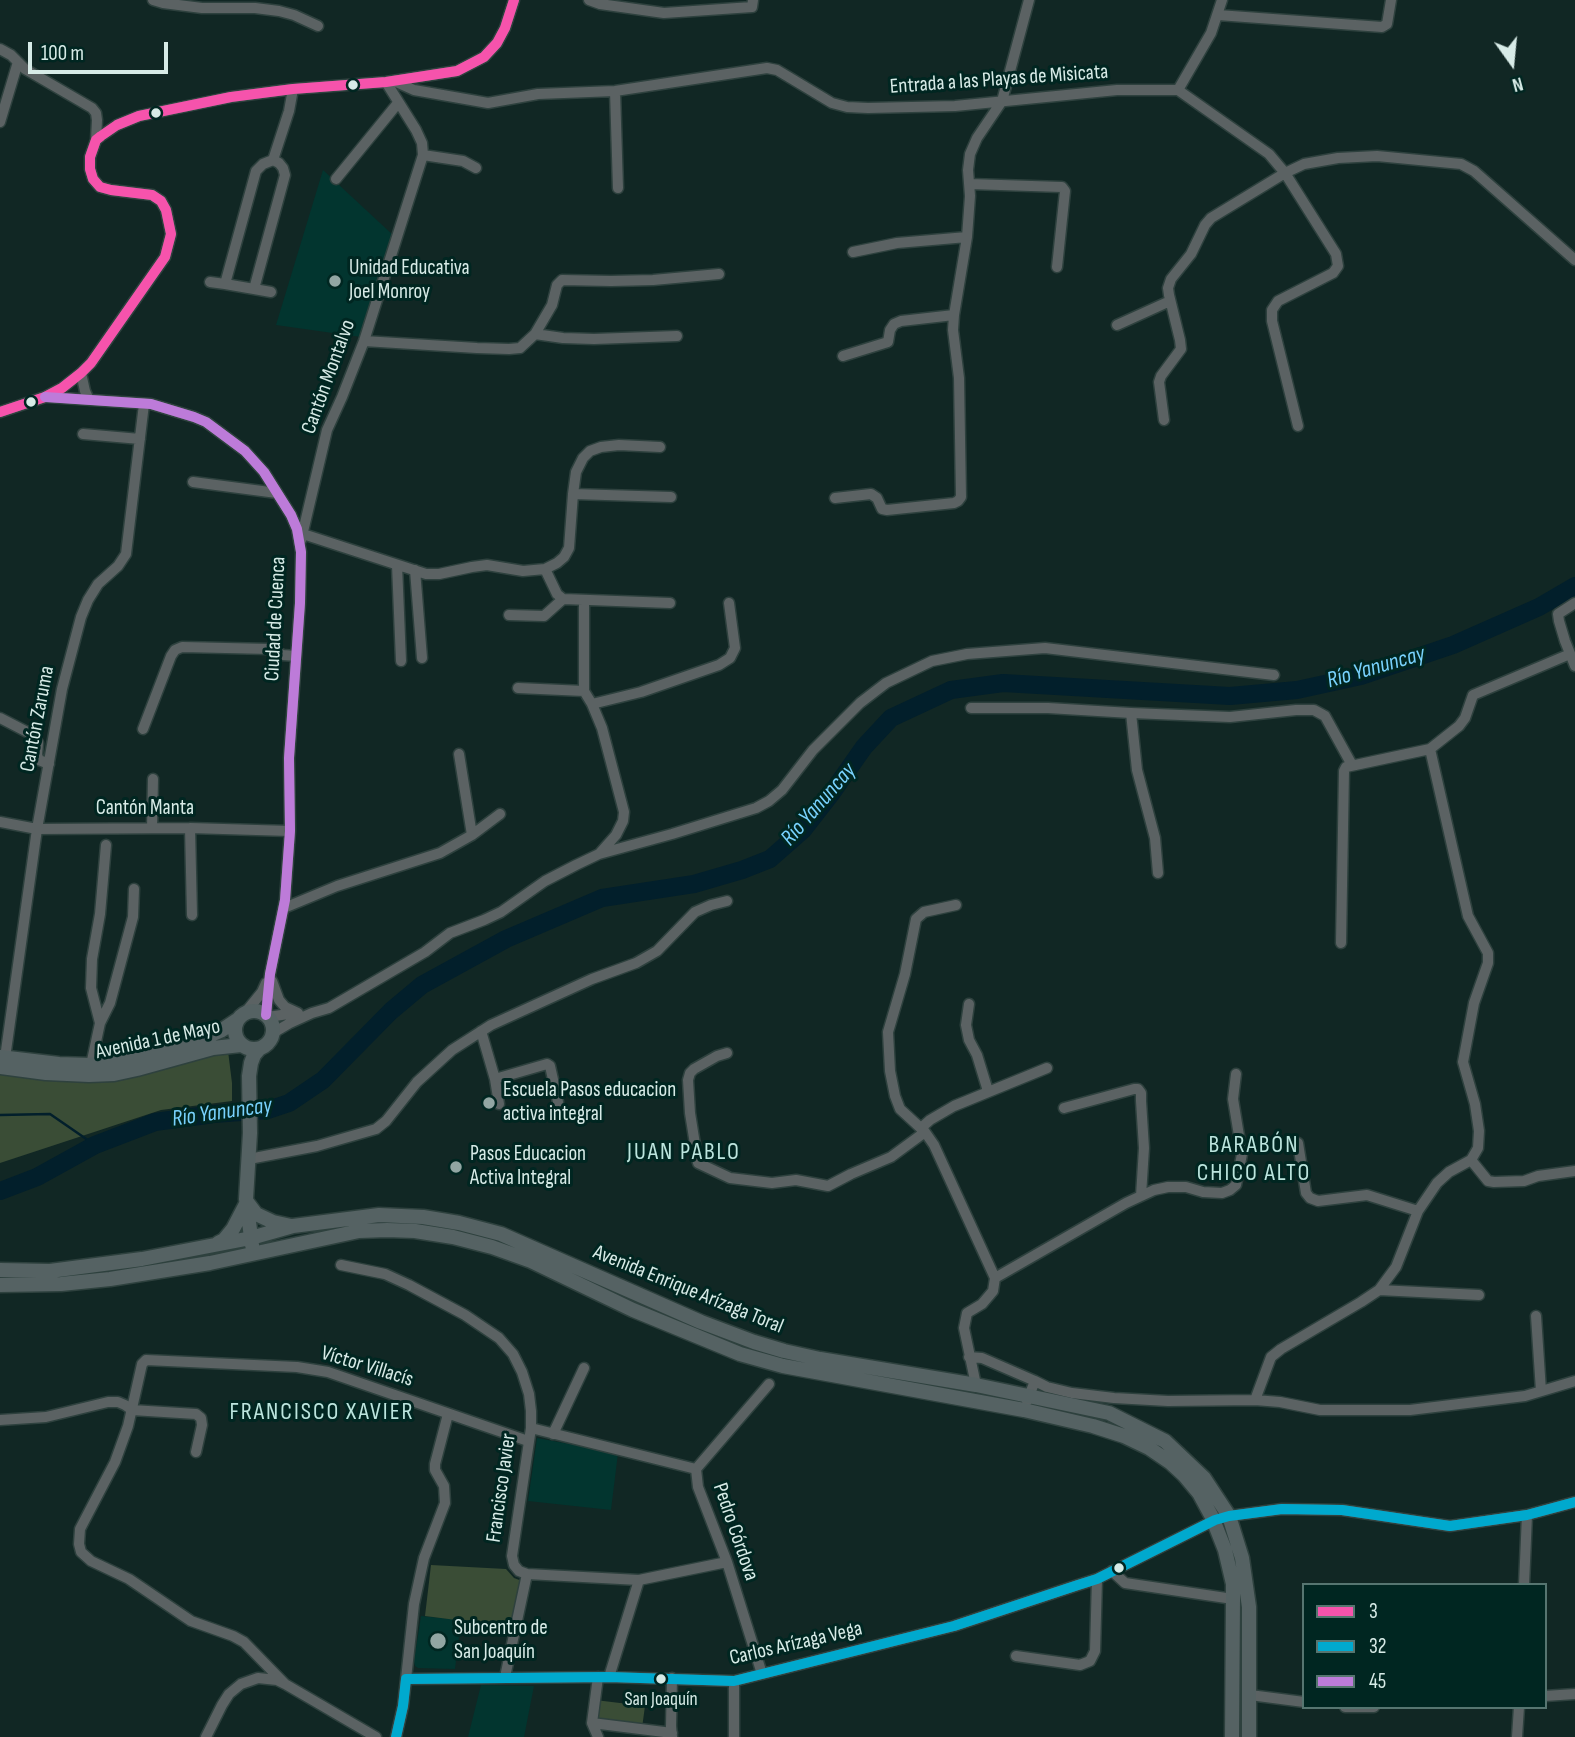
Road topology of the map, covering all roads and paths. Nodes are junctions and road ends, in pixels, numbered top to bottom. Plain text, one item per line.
1 (514, 0) edge
2 (589, 0) edge
3 (753, 0) edge
4 (1029, 0) edge
5 (1222, 0) edge
6 (1391, 0) edge
7 (160, 1) edge
8 (202, 4) edge
9 (635, 5) edge
10 (694, 6) edge
11 (1218, 15) junction
12 (318, 26) dead end
13 (0, 49) edge
14 (18, 62) junction
15 (390, 81) junction
16 (293, 89) junction
17 (1178, 89) junction
18 (615, 91) junction
19 (1002, 101) junction
20 (398, 103) junction
21 (0, 122) edge
22 (96, 140) junction
23 (423, 155) junction
24 (273, 160) junction
25 (476, 168) dead end
26 (1285, 173) junction
27 (336, 179) dead end
28 (970, 184) junction
29 (618, 188) dead end
30 (967, 237) junction
31 (853, 252) dead end
32 (1575, 260) edge
33 (1057, 267) dead end
34 (719, 274) dead end
35 (210, 282) dead end
36 (225, 284) junction
37 (254, 289) junction
38 (271, 292) dead end
39 (1170, 300) junction
40 (954, 315) junction
41 (1117, 325) dead end
42 (535, 334) junction
43 (677, 336) dead end
44 (364, 341) junction
45 (843, 356) dead end
46 (81, 373) junction
47 (45, 397) junction
48 (89, 400) junction
49 (144, 404) junction
50 (0, 412) edge
51 (1164, 420) dead end
52 (1298, 426) dead end
53 (83, 434) dead end
54 (139, 439) junction
55 (660, 447) dead end
56 (194, 482) dead end
57 (277, 493) junction
58 (573, 495) junction
59 (671, 498) dead end
60 (835, 498) dead end
61 (302, 538) junction
62 (394, 563) junction
63 (545, 569) junction
64 (415, 570) junction
65 (563, 599) junction
66 (584, 601) junction
67 (670, 603) dead end
68 (729, 603) dead end
69 (1575, 603) edge
70 (509, 615) dead end
71 (1570, 654) junction
72 (296, 656) junction
73 (422, 657) dead end
74 (398, 660) dead end
75 (1575, 666) edge
76 (1274, 675) dead end
77 (518, 688) dead end
78 (584, 691) junction
79 (592, 704) junction
80 (971, 708) dead end
81 (1131, 713) junction
82 (0, 718) edge
83 (144, 729) dead end
84 (1430, 749) junction
85 (459, 754) dead end
86 (49, 765) junction
87 (1352, 765) junction
88 (153, 779) dead end
89 (500, 814) dead end
90 (0, 822) edge
91 (152, 828) junction
92 (190, 828) junction
93 (37, 829) junction
94 (290, 831) junction
95 (472, 835) junction
96 (106, 845) dead end
97 (599, 854) junction
98 (1158, 873) dead end
99 (134, 889) dead end
100 (727, 901) dead end
101 (956, 905) dead end
102 (284, 908) junction
103 (192, 915) dead end
104 (1341, 943) dead end
105 (270, 974) junction
106 (970, 1004) dead end
107 (298, 1013) junction
108 (312, 1013) junction
109 (241, 1016) junction
110 (267, 1016) junction
111 (100, 1023) junction
112 (481, 1031) junction
113 (273, 1033) junction
114 (242, 1045) junction
115 (260, 1048) junction
116 (727, 1053) dead end
117 (2, 1060) edge
118 (91, 1065) junction
119 (1047, 1068) dead end
120 (1236, 1074) dead end
121 (248, 1079) junction
122 (495, 1079) junction
123 (988, 1091) junction
124 (558, 1102) dead end
125 (499, 1104) dead end
126 (1064, 1108) dead end
127 (923, 1130) junction
128 (1298, 1143) dead end
129 (249, 1159) junction
130 (1471, 1160) junction
131 (1575, 1171) edge
132 (1140, 1196) junction
133 (247, 1202) junction
134 (1418, 1211) junction
135 (293, 1226) junction
136 (251, 1238) junction
137 (215, 1245) junction
138 (254, 1253) junction
139 (341, 1265) dead end
140 (0, 1270) edge
141 (995, 1278) junction
142 (0, 1285) edge
143 (1379, 1290) junction
144 (1479, 1295) dead end
145 (1536, 1316) dead end
146 (969, 1357) junction
147 (584, 1368) dead end
148 (1575, 1381) edge
149 (769, 1384) dead end
150 (975, 1385) junction
151 (1032, 1388) junction
152 (1541, 1391) junction
153 (1255, 1400) junction
154 (132, 1410) junction
155 (1024, 1410) junction
156 (448, 1414) junction
157 (0, 1420) edge
158 (531, 1427) junction
159 (553, 1434) junction
160 (528, 1441) junction
161 (196, 1452) dead end
162 (696, 1469) junction
163 (1575, 1502) edge
164 (1527, 1515) junction
165 (1222, 1518) junction
166 (727, 1562) junction
167 (1112, 1571) junction
168 (527, 1574) junction
169 (1097, 1578) junction
170 (639, 1580) junction
171 (1524, 1583) edge
172 (1233, 1599) junction
173 (1016, 1656) dead end
174 (762, 1674) junction
175 (505, 1677) junction
176 (603, 1677) junction
177 (671, 1678) junction
178 (406, 1679) junction
179 (734, 1681) junction
180 (285, 1684) junction
181 (1575, 1694) edge
182 (1250, 1695) junction
183 (1547, 1696) edge
184 (1302, 1702) edge
185 (1518, 1709) edge
186 (592, 1723) junction
187 (672, 1735) edge
188 (206, 1737) edge
189 (376, 1737) edge
190 (396, 1737) edge
191 (598, 1737) edge
192 (734, 1737) edge
193 (1232, 1737) edge
194 (1249, 1737) edge
195 (1517, 1737) edge

1 - 15 street
2 - 9 street
3 - 10 street
4 - 19 street
5 - 11 street
6 - 11 street
7 - 8 street
8 - 12 street
9 - 10 street
11 - 17 street
13 - 14 street
14 - 21 street
14 - 22 street
15 - 16 street
15 - 18 street, Entrada a las Playas de Misicata
15 - 20 street
16 - 22 street
16 - 24 street
17 - 19 street, Entrada a las Playas de Misicata
17 - 26 street
18 - 19 street, Entrada a las Playas de Misicata
18 - 29 street
19 - 28 street
20 - 23 street
20 - 27 street
22 - 46 street
23 - 25 street
23 - 44 street, Cantón Montalvo
24 - 36 street
24 - 37 street
26 - 32 street
26 - 39 street
26 - 52 street
28 - 30 street
28 - 33 street
30 - 31 street
30 - 40 street
34 - 42 street
35 - 36 street
36 - 37 street
37 - 38 street
39 - 41 street
39 - 51 street
40 - 45 street
40 - 60 street
42 - 43 street
42 - 44 street
44 - 61 street, Cantón Montalvo
46 - 47 street
46 - 48 street
47 - 48 street, Ciudad de Cuenca
47 - 50 street
48 - 49 street, Ciudad de Cuenca
49 - 54 street, Cantón Zaruma
49 - 57 street, Ciudad de Cuenca
53 - 54 street
54 - 86 street, Cantón Zaruma
55 - 58 street
56 - 57 street
57 - 61 street, Ciudad de Cuenca
58 - 59 street
58 - 63 street
61 - 62 street
61 - 72 street, Ciudad de Cuenca
62 - 64 street
62 - 74 street
63 - 64 street
63 - 65 street
64 - 73 street
65 - 66 street
65 - 70 street
66 - 67 street
66 - 78 street
68 - 79 street
69 - 71 street
71 - 75 street
71 - 84 street
72 - 83 street
72 - 94 street, Ciudad de Cuenca
76 - 97 street
77 - 78 street
78 - 79 street
79 - 97 street
80 - 81 street
81 - 87 street
81 - 98 street
82 - 86 street
84 - 87 street
84 - 130 street
85 - 95 street
86 - 93 street, Cantón Zaruma
87 - 104 street
88 - 91 street
89 - 95 street
90 - 93 street, Cantón Manta
91 - 92 street, Cantón Manta
91 - 93 street, Cantón Manta
92 - 94 street, Cantón Manta
92 - 103 street
93 - 117 street, Cantón Zaruma
94 - 102 street, Ciudad de Cuenca
95 - 102 street
96 - 111 street
97 - 108 street
99 - 111 street
100 - 112 street
101 - 127 street
102 - 105 street, Ciudad de Cuenca
105 - 107 street
105 - 109 street, Ciudad de Cuenca
105 - 110 street, Ciudad de Cuenca
106 - 123 street
107 - 108 street
107 - 110 street
108 - 113 street
109 - 110 main road
109 - 114 main road
109 - 118 main road, Avenida 1 de Mayo
110 - 113 main road
111 - 118 street
112 - 122 street
112 - 129 street
113 - 115 main road
114 - 115 main road
114 - 117 main road, Avenida 1 de Mayo
114 - 121 main road
115 - 121 main road
116 - 127 street
117 - 118 main road, Avenida 1 de Mayo
119 - 123 street
120 - 132 street
121 - 129 main road
122 - 124 street
122 - 125 street
123 - 127 street
126 - 132 street
127 - 141 street
128 - 134 street
129 - 133 main road
130 - 131 street
130 - 134 street
132 - 141 street
133 - 135 main road
133 - 136 main road
133 - 137 main road
134 - 143 street
135 - 136 main road, Avenida Enrique Arízaga Toral
135 - 150 main road, Avenida Enrique Arízaga Toral
136 - 137 main road, Avenida Enrique Arízaga Toral
136 - 138 main road
137 - 140 main road, Avenida Enrique Arízaga Toral
138 - 142 main road, Avenida Enrique Arízaga Toral
138 - 155 main road, Avenida Enrique Arízaga Toral
139 - 158 street, Francisco Javier
141 - 146 street
143 - 144 street
143 - 153 street
145 - 152 street
146 - 150 street
146 - 151 street
147 - 159 street
148 - 152 street
149 - 162 street, Pedro Córdova
150 - 151 main road, Avenida Enrique Arízaga Toral
151 - 153 street
151 - 155 street
151 - 165 main road, Avenida Enrique Arízaga Toral
152 - 153 street
154 - 156 street, Víctor Villacís
154 - 157 street
154 - 161 street
154 - 180 street
155 - 165 main road, Avenida Enrique Arízaga Toral
156 - 160 street, Víctor Villacís
156 - 178 street
158 - 159 street
158 - 160 street, Francisco Javier
159 - 162 street
160 - 168 street, Francisco Javier
162 - 166 street, Pedro Córdova
163 - 164 street, Carlos Arízaga Vega
164 - 165 street, Carlos Arízaga Vega
164 - 171 street
165 - 167 street, Carlos Arízaga Vega
165 - 172 main road, Avenida Enrique Arízaga Toral
165 - 182 main road, Avenida Enrique Arízaga Toral
166 - 170 street
166 - 174 street, Pedro Córdova
167 - 169 street, Carlos Arízaga Vega
167 - 172 street
168 - 170 street
168 - 175 street
169 - 173 street
169 - 174 street, Carlos Arízaga Vega
170 - 176 street
172 - 193 main road, Avenida Enrique Arízaga Toral
174 - 179 street, Carlos Arízaga Vega
175 - 176 street, Carlos Arízaga Vega
175 - 178 street, Carlos Arízaga Vega
176 - 177 street, Carlos Arízaga Vega
176 - 186 street
177 - 179 street, Carlos Arízaga Vega
177 - 187 street
178 - 190 street
179 - 192 street
180 - 188 street
180 - 189 street
181 - 183 street
182 - 184 street
182 - 194 main road, Avenida Enrique Arízaga Toral
185 - 195 street
186 - 187 street
186 - 191 street

